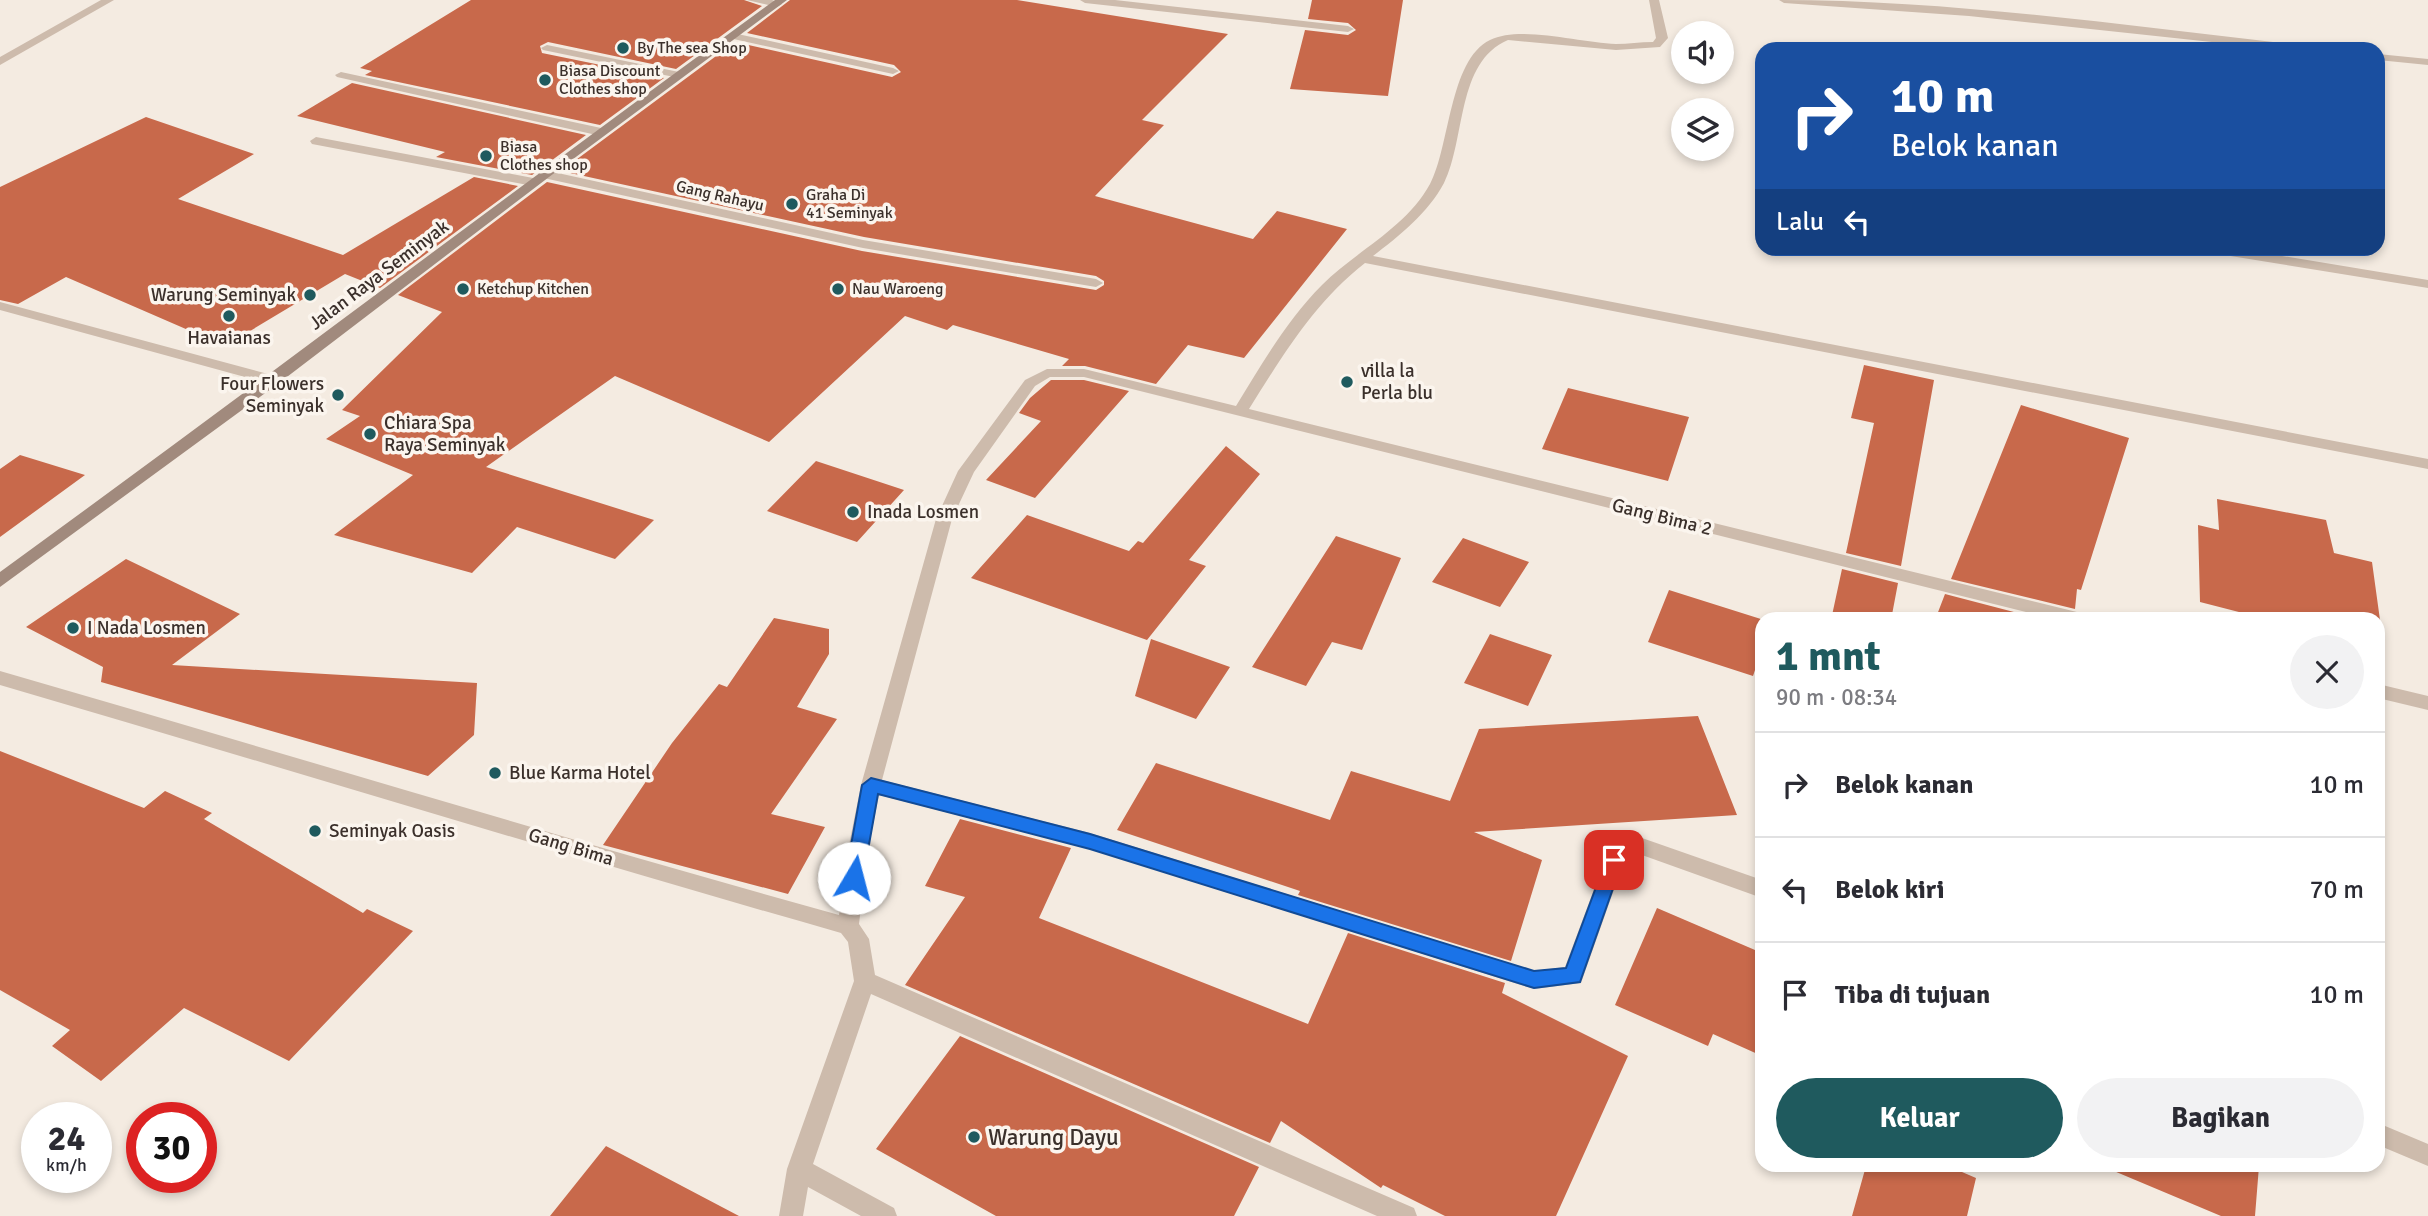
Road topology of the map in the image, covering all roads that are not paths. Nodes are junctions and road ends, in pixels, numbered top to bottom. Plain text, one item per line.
1 (109, 0) edge
2 (752, 0) edge
3 (1085, 0) edge
4 (1654, 0) edge
5 (1784, 0) edge
6 (779, 2) edge
7 (1348, 29) dead end
8 (733, 36) junction
9 (2244, 42) edge
10 (547, 48) dead end
11 (2385, 58) edge
12 (0, 62) edge
13 (2428, 62) edge
14 (893, 71) dead end
15 (341, 75) dead end
16 (679, 75) junction
17 (601, 132) junction
18 (316, 141) dead end
19 (538, 178) junction
20 (2255, 256) edge
21 (1361, 258) junction
22 (1096, 283) dead end
23 (2428, 284) edge
24 (0, 306) edge
25 (274, 380) junction
26 (1240, 411) junction
27 (2428, 464) edge
28 (0, 581) edge
29 (2053, 612) edge
30 (0, 678) edge
31 (2385, 693) edge
32 (2428, 703) edge
33 (871, 785) junction
34 (1755, 886) edge
35 (848, 926) junction
36 (865, 981) junction
37 (2385, 1137) edge
38 (2428, 1155) edge
39 (800, 1169) junction
40 (792, 1216) edge
41 (885, 1216) edge
42 (1405, 1216) edge

1 - 12 street
2 - 6 street
3 - 7 street
4 - 21 street
5 - 9 street
6 - 8 main road, Jalan Raya Seminyak
8 - 14 street
8 - 16 main road, Jalan Raya Seminyak
10 - 16 street
11 - 13 street
15 - 17 street
16 - 17 main road, Jalan Raya Seminyak
17 - 19 main road, Jalan Raya Seminyak
18 - 19 street, Gang Rahayu
19 - 22 street, Gang Rahayu
19 - 25 main road, Jalan Raya Seminyak
20 - 23 street
21 - 26 street
21 - 27 street
24 - 25 street
25 - 28 main road, Jalan Raya Seminyak
26 - 29 street, Gang Bima 2
26 - 33 street, Gang Bima 2
30 - 35 street, Gang Bima
31 - 32 street
33 - 34 street
33 - 35 street, Gang Bima 2
35 - 36 street
36 - 39 street
36 - 42 street
37 - 38 street
39 - 40 street
39 - 41 street

